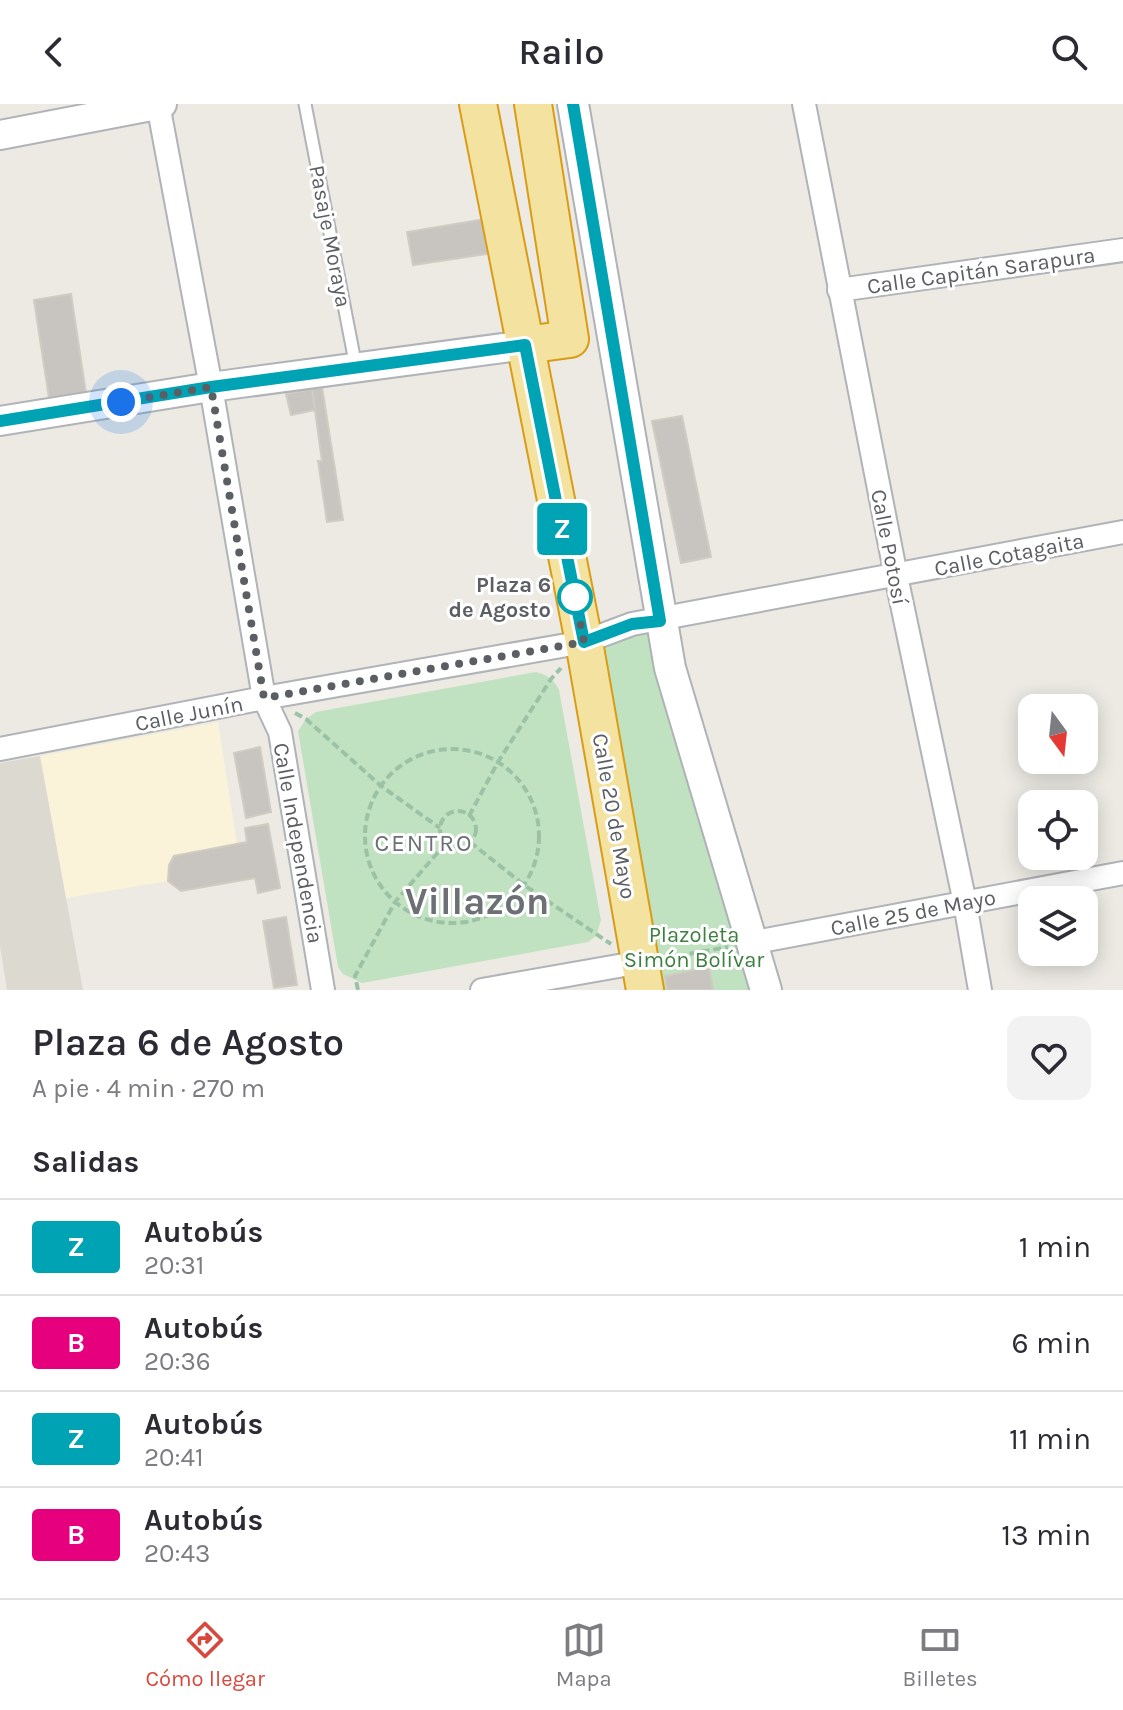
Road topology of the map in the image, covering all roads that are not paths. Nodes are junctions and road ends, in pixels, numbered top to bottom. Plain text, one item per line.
1 (159, 104) edge
2 (305, 104) edge
3 (478, 104) edge
4 (533, 104) edge
5 (573, 104) edge
6 (804, 104) edge
7 (0, 135) edge
8 (1123, 250) edge
9 (839, 290) junction
10 (525, 345) junction
11 (356, 368) junction
12 (211, 387) junction
13 (0, 421) edge
14 (1123, 532) edge
15 (896, 576) junction
16 (660, 621) junction
17 (584, 642) junction
18 (264, 698) junction
19 (0, 749) edge
20 (1123, 873) edge
21 (965, 903) junction
22 (760, 941) junction
23 (643, 976) edge
24 (323, 990) edge
25 (482, 990) edge
26 (766, 990) edge
27 (786, 990) edge
28 (980, 990) edge

1 - 7 street
1 - 12 street, Calle Independencia
2 - 11 lane, Pasaje Moraya
3 - 10 highway, Calle 20 de Mayo
4 - 10 highway
5 - 16 main road
6 - 9 street, Calle Potosí
8 - 9 street, Calle Capitán Sarapura
9 - 15 street, Calle Potosí
10 - 11 street
10 - 17 highway, Calle 20 de Mayo
11 - 12 street
12 - 13 street
12 - 18 street, Calle Independencia
14 - 15 street, Calle Cotagaita
15 - 16 street, Calle Cotagaita
15 - 21 street, Calle Potosí
16 - 17 street, Calle Junín
16 - 22 main road
17 - 18 street, Calle Junín
17 - 23 highway, Calle 20 de Mayo
18 - 19 street, Calle Junín
18 - 24 street, Calle Independencia
20 - 21 street, Calle 25 de Mayo
21 - 22 street, Calle 25 de Mayo
21 - 28 street, Calle Potosí
22 - 26 main road
22 - 27 main road
23 - 25 street

